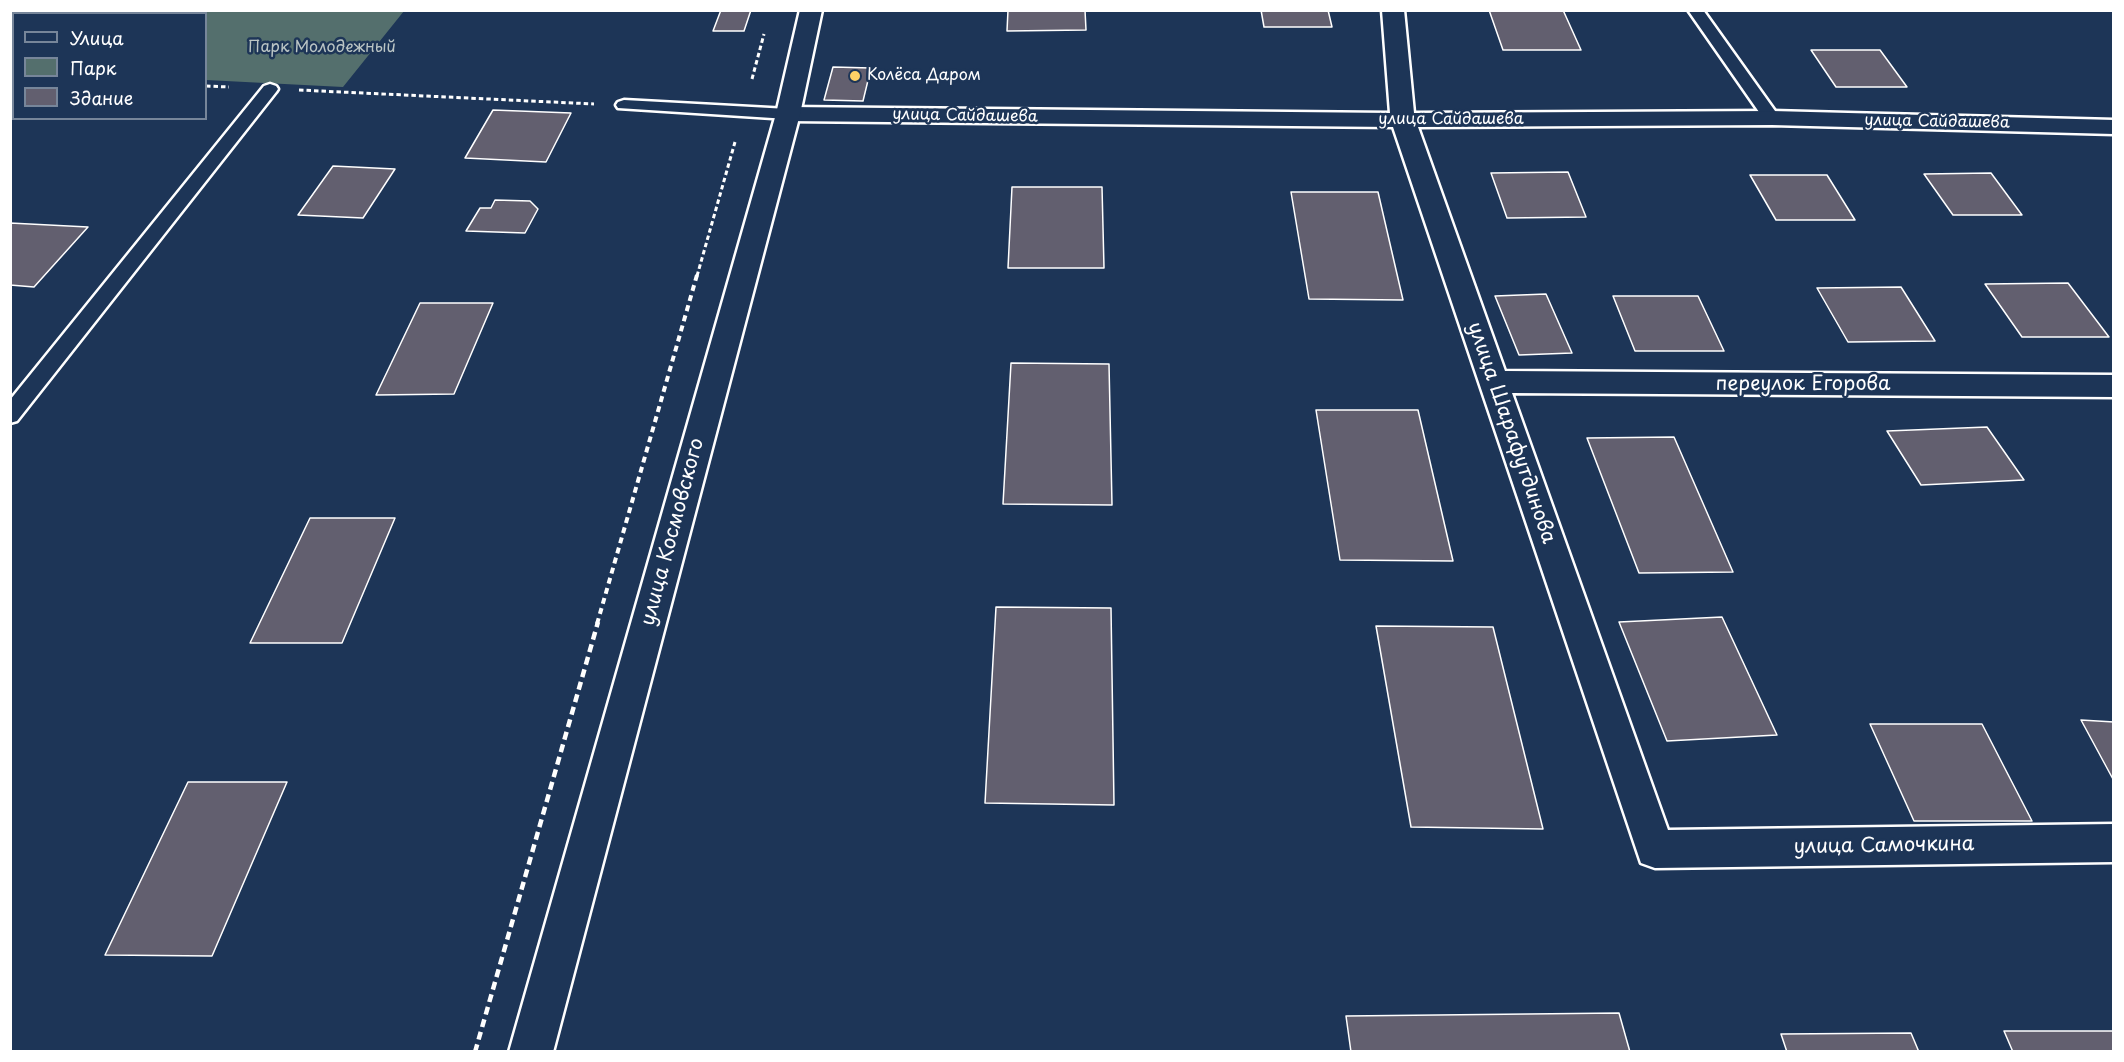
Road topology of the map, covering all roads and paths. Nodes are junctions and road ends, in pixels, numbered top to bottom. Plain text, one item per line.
1 (811, 10) edge
2 (1393, 10) edge
3 (1695, 10) edge
4 (767, 22) dead end
5 (207, 86) edge
6 (270, 89) junction
7 (624, 105) joint
8 (744, 113) junction
9 (788, 114) junction
10 (1772, 118) junction
11 (1403, 120) junction
12 (2114, 127) edge
13 (1493, 382) junction
14 (2114, 386) edge
15 (10, 415) edge
16 (2114, 843) edge
17 (1655, 849) joint
18 (475, 1052) edge
19 (531, 1052) edge

1 - 9 street, улица Космовского
2 - 11 street, улица Шарафутдинова
3 - 10 lane
4 - 8 path
5 - 6 path
6 - 7 path
6 - 15 lane
7 - 8 lane
8 - 9 lane
8 - 18 path
9 - 11 street, улица Сайдашева
9 - 19 street, улица Космовского
10 - 11 street, улица Сайдашева
10 - 12 street, улица Сайдашева
11 - 13 street, улица Шарафутдинова
13 - 14 street, переулок Егорова
13 - 17 street, улица Шарафутдинова
16 - 17 street, улица Самочкина

